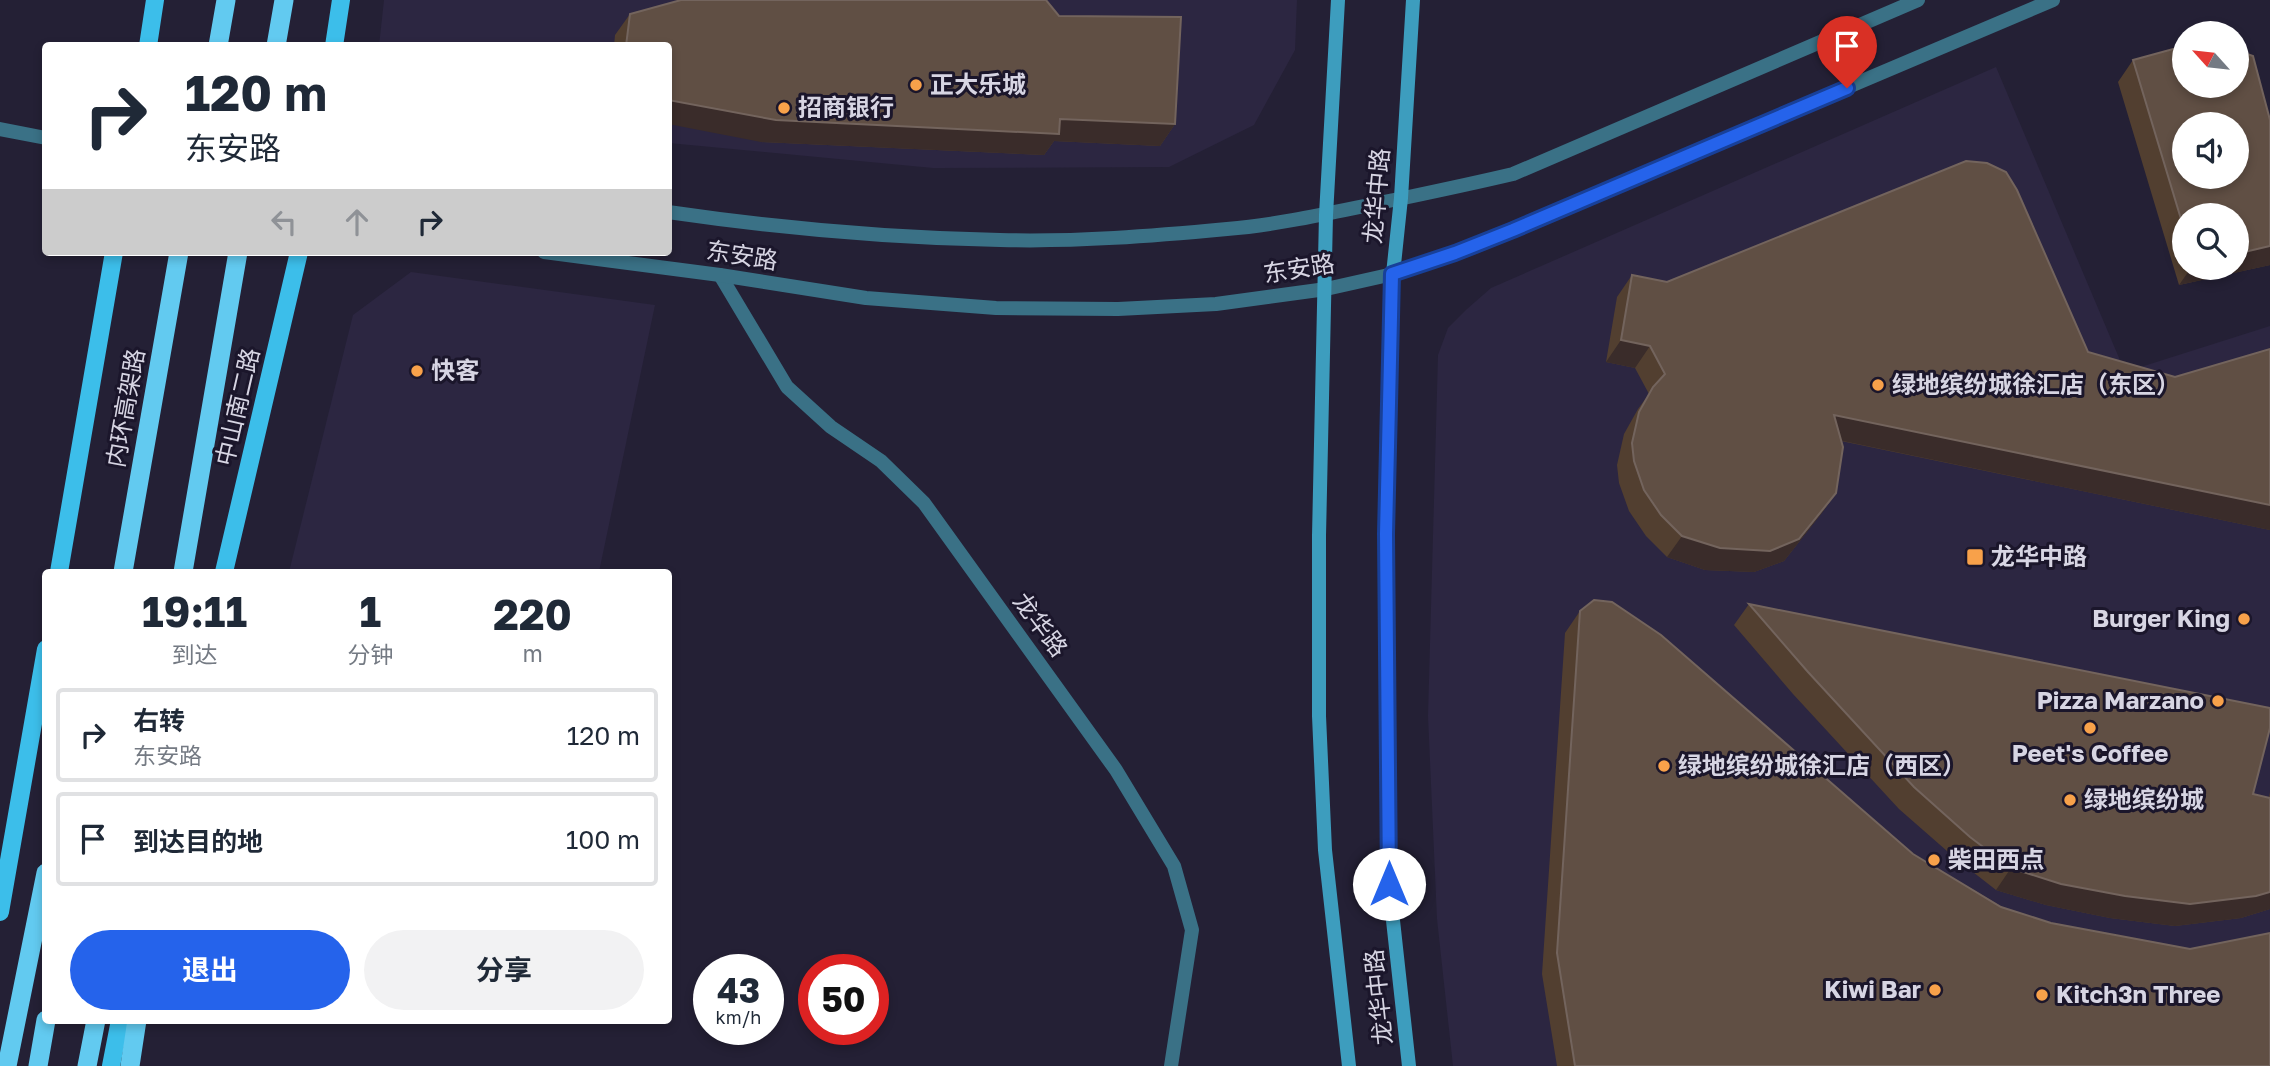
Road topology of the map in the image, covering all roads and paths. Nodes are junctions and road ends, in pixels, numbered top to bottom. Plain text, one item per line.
1 (155, 0) edge
2 (226, 0) edge
3 (284, 0) edge
4 (341, 0) edge
5 (1338, 0) edge
6 (1413, 0) edge
7 (1918, 0) edge
8 (2053, 0) edge
9 (149, 42) edge
10 (219, 42) edge
11 (277, 42) edge
12 (335, 42) edge
13 (0, 129) edge
14 (42, 137) edge
15 (1401, 198) junction
16 (672, 213) edge
17 (1326, 215) junction
18 (113, 256) edge
19 (178, 256) edge
20 (238, 256) edge
21 (298, 256) edge
22 (575, 256) edge
23 (1392, 274) junction
24 (720, 275) junction
25 (1326, 289) junction
26 (160, 349) junction
27 (60, 569) edge
28 (112, 569) edge
29 (123, 569) edge
30 (184, 569) edge
31 (225, 569) edge
32 (42, 672) edge
33 (42, 893) edge
34 (0, 912) edge
35 (45, 1024) edge
36 (95, 1024) edge
37 (119, 1024) edge
38 (136, 1024) edge
39 (7, 1066) edge
40 (38, 1066) edge
41 (87, 1066) edge
42 (111, 1066) edge
43 (130, 1066) edge
44 (1171, 1066) edge
45 (1349, 1066) edge
46 (1409, 1066) edge

1 - 9 main road
2 - 10 highway
3 - 11 highway
4 - 12 main road
5 - 17 main road, 龙华中路
6 - 15 main road, 龙华中路
7 - 15 street, 东安路
8 - 23 street, 东安路
13 - 14 street
15 - 17 street, 东安路
15 - 23 main road, 龙华中路
16 - 17 street, 东安路
17 - 25 main road, 龙华中路
18 - 27 main road
19 - 26 highway, 内环高架路
20 - 30 highway
21 - 31 main road, 中山南二路
22 - 24 street, 东安路
23 - 25 street, 东安路
23 - 46 main road, 龙华中路
24 - 25 street, 东安路
24 - 44 street, 龙华路
25 - 45 main road, 龙华中路
26 - 28 highway
26 - 29 highway, 内环高架路
32 - 34 main road
33 - 39 highway
35 - 40 highway
36 - 41 highway
37 - 42 main road
38 - 43 highway

